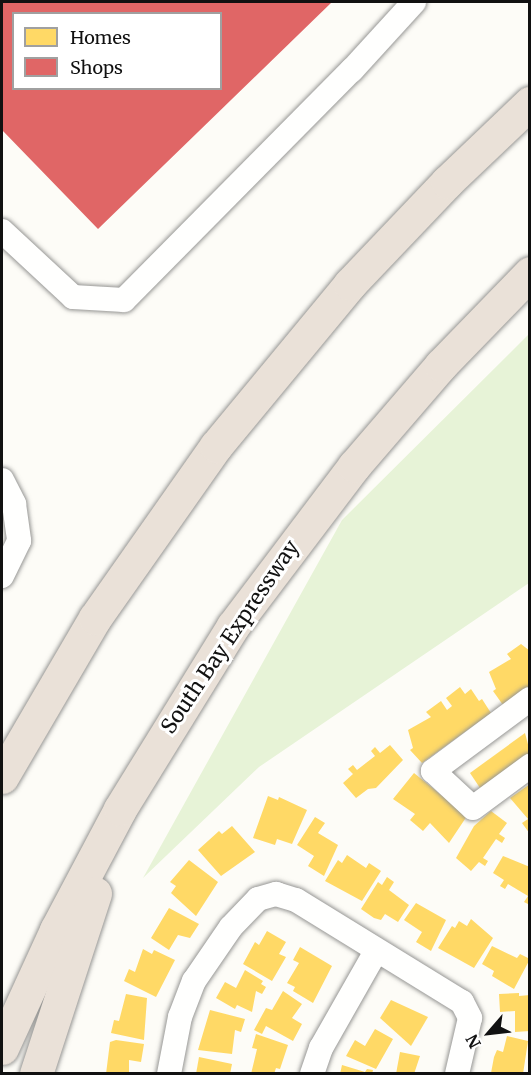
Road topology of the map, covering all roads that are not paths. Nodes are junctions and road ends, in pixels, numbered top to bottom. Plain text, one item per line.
1 (414, 2) edge
2 (530, 103) edge
3 (2, 231) edge
4 (530, 273) edge
5 (2, 480) edge
6 (2, 576) edge
7 (52, 688) junction
8 (530, 699) edge
9 (2, 740) edge
10 (154, 749) junction
11 (530, 766) edge
12 (2, 777) edge
13 (376, 951) junction
14 (2, 1048) edge
15 (36, 1074) edge
16 (168, 1074) edge
17 (312, 1074) edge
18 (457, 1074) edge

1 - 3 street
2 - 7 highway
4 - 10 highway, South Bay Expressway
5 - 6 street
7 - 9 highway
7 - 12 highway
8 - 11 street
10 - 14 highway, South Bay Expressway
10 - 15 highway
13 - 16 street
13 - 17 street
13 - 18 street

